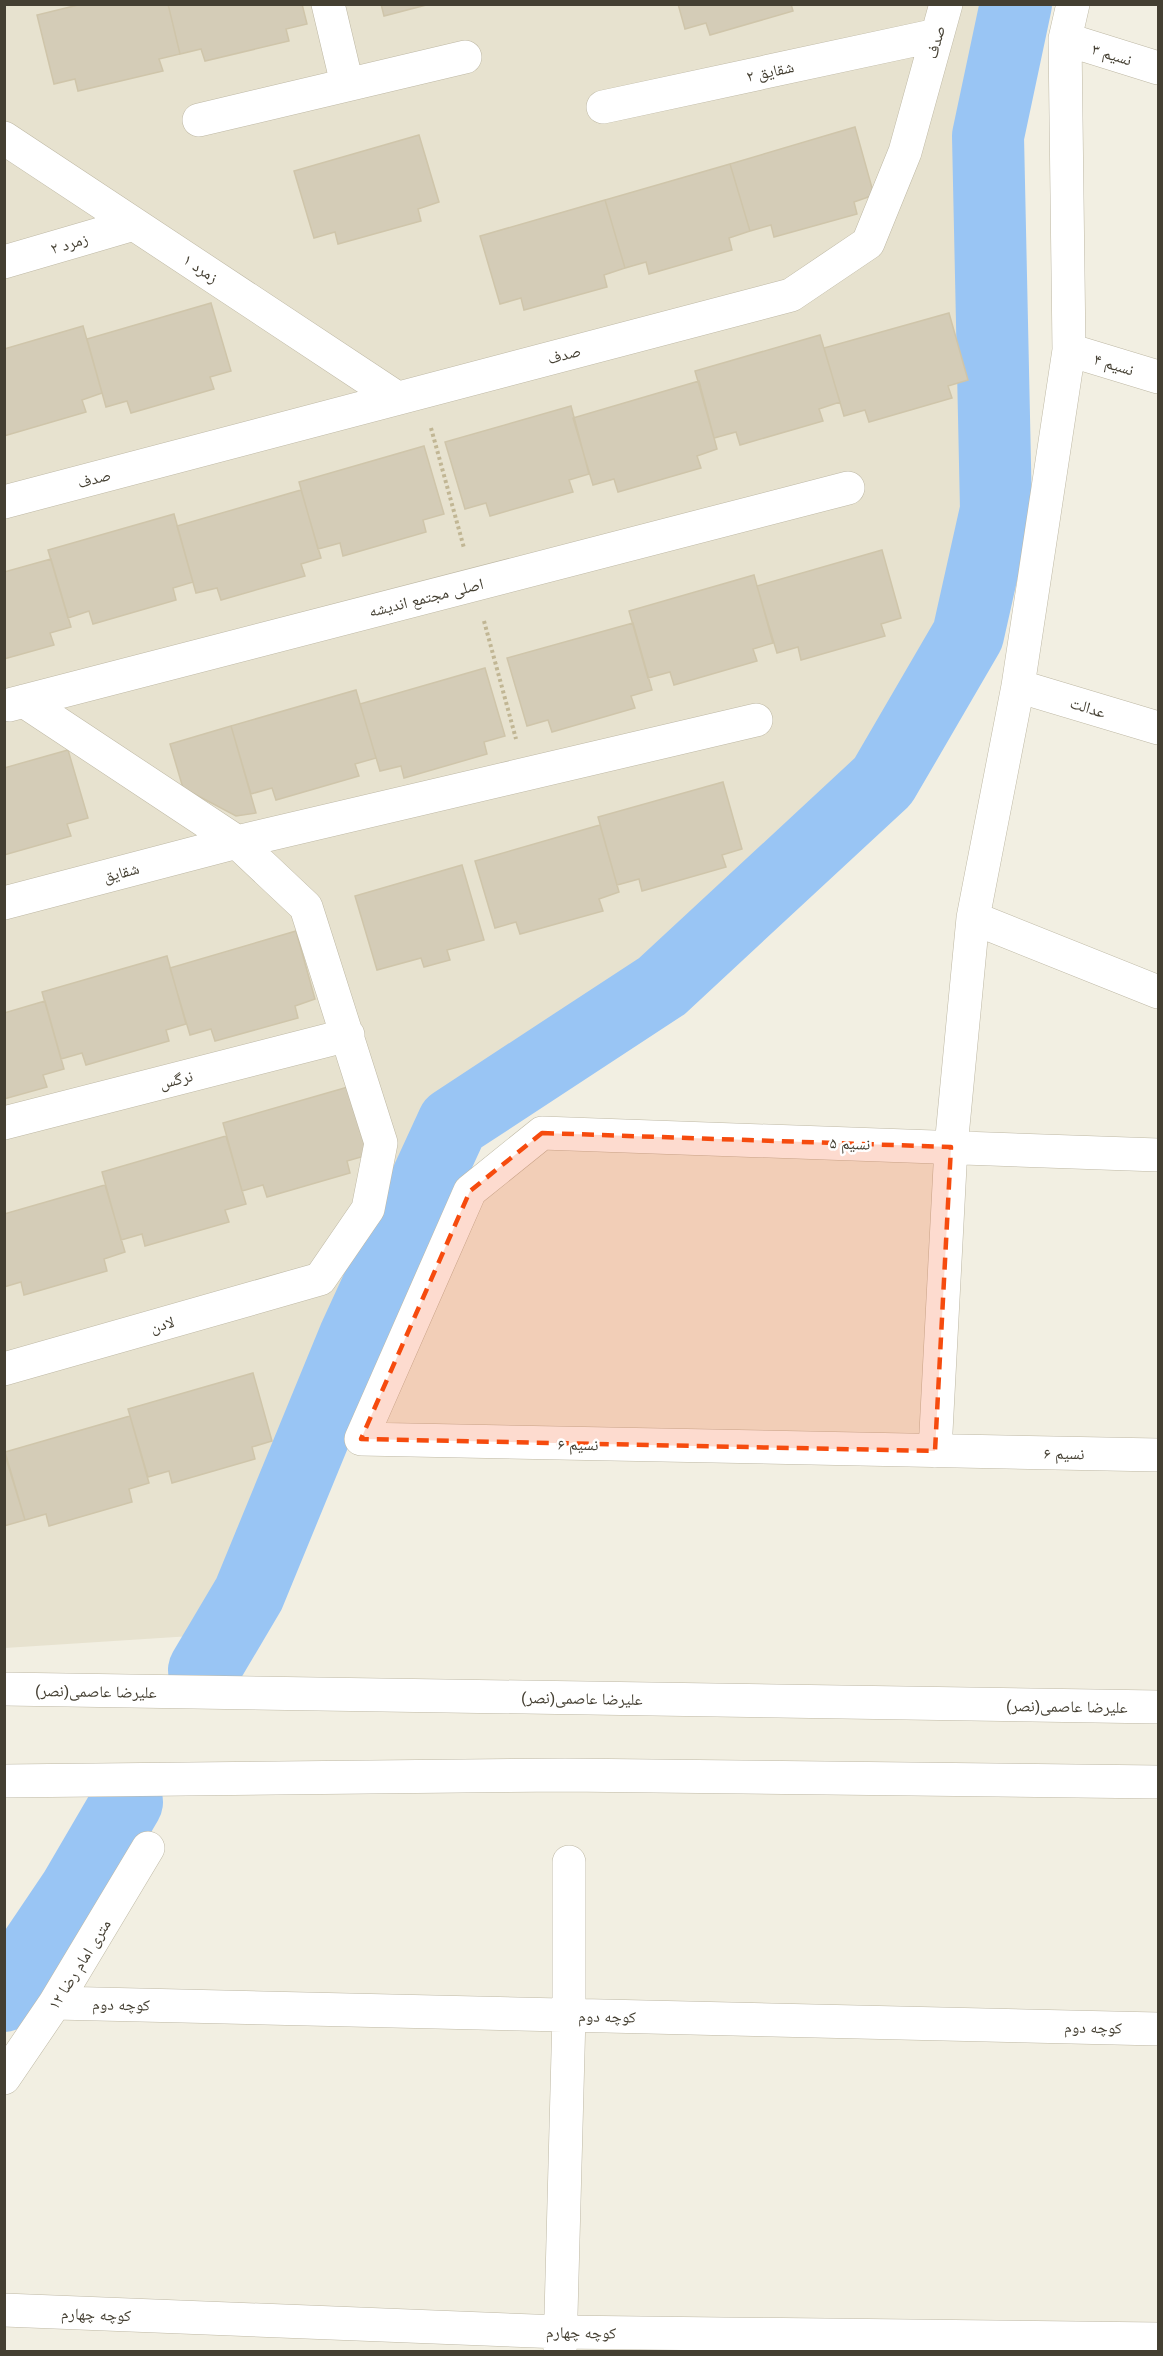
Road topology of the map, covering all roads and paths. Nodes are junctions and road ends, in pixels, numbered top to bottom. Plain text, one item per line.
1 (328, 4) edge
2 (1073, 4) edge
3 (942, 20) edge
4 (1065, 39) junction
5 (465, 57) dead end
6 (1158, 68) edge
7 (347, 84) junction
8 (603, 107) dead end
9 (199, 120) dead end
10 (4, 138) edge
11 (134, 224) junction
12 (4, 262) edge
13 (1069, 350) junction
14 (1158, 377) edge
15 (409, 395) junction
16 (848, 488) dead end
17 (4, 502) edge
18 (475, 585) junction
19 (1018, 686) junction
20 (14, 703) edge
21 (756, 720) dead end
22 (1158, 728) edge
23 (525, 774) junction
24 (237, 842) junction
25 (4, 903) edge
26 (973, 918) junction
27 (1158, 992) edge
28 (348, 1035) junction
29 (4, 1124) edge
30 (542, 1133) joint
31 (951, 1147) junction
32 (1158, 1155) edge
33 (4, 1369) edge
34 (935, 1451) junction
35 (1158, 1455) edge
36 (4, 1689) edge
37 (1158, 1707) edge
38 (4, 1781) edge
39 (1158, 1782) edge
40 (148, 1848) dead end
41 (569, 1862) dead end
42 (55, 2003) junction
43 (569, 2015) junction
44 (1158, 2029) edge
45 (4, 2078) edge
46 (4, 2310) edge
47 (1158, 2339) edge
48 (560, 2342) edge

1 - 7 street
2 - 4 street
3 - 8 street, شقایق ۲
3 - 15 street, صدف
4 - 6 street, نسیم ۳
4 - 13 street
5 - 7 street
7 - 9 street
10 - 11 street, زمرد ۱
11 - 12 street, زمرد ۲
11 - 15 street, زمرد ۱
13 - 14 street, نسیم ۴
13 - 19 street
15 - 17 street, صدف
15 - 18 path
16 - 18 street, اصلی مجتمع اندیشه
18 - 20 street, اصلی مجتمع اندیشه
18 - 23 path
19 - 22 street, عدالت
19 - 26 street
20 - 24 street
21 - 23 street, شقایق
23 - 24 street, شقایق
24 - 25 street, شقایق
24 - 28 street
26 - 27 street
26 - 31 street
28 - 29 street, نرگس
28 - 33 street, لادن
30 - 31 street, نسیم ۵
30 - 34 street, نسیم ۶
31 - 32 street, نسیم ۵
31 - 34 street
34 - 35 street, نسیم ۶
36 - 37 street, علیرضا عاصمی(نصر)
38 - 39 street
40 - 42 street, ۱۲ متری امام رضا
41 - 43 street
42 - 43 street, کوچه دوم
42 - 45 street, ۱۲ متری امام رضا
43 - 44 street, کوچه دوم
43 - 48 street
46 - 48 street, کوچه چهارم
47 - 48 street, کوچه چهارم

